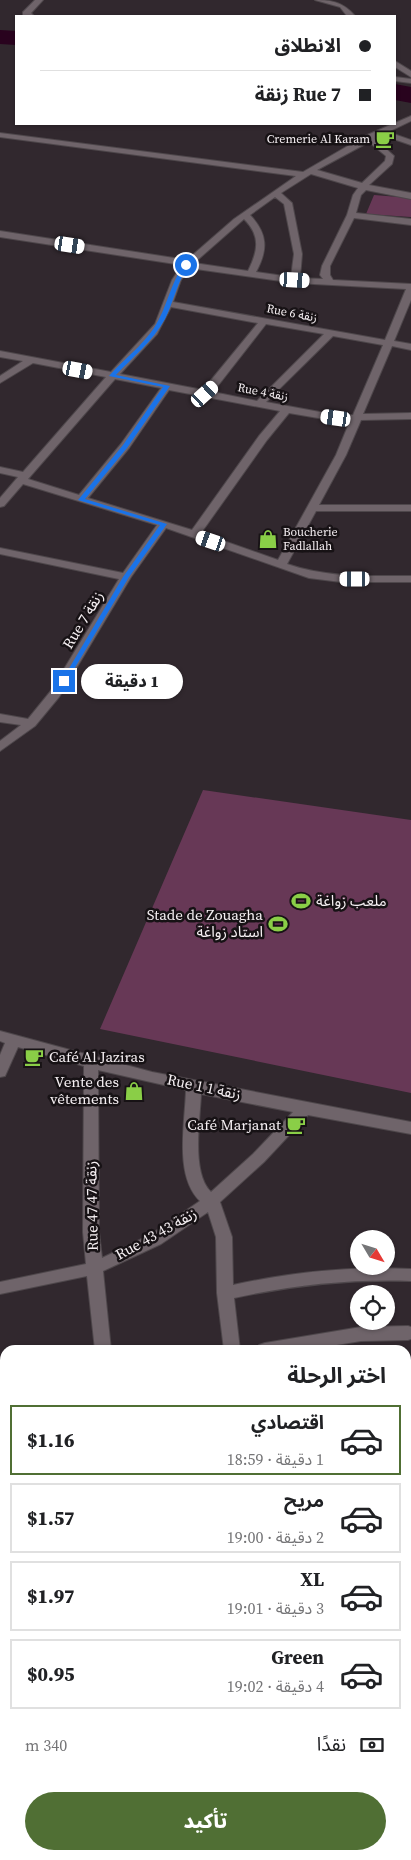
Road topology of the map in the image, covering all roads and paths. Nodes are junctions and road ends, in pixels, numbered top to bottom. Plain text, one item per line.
1 (38, 0) edge
2 (319, 0) edge
3 (28, 15) edge
4 (350, 15) edge
5 (396, 64) edge
6 (411, 75) edge
7 (396, 79) edge
8 (411, 81) edge
9 (411, 118) edge
10 (381, 132) junction
11 (0, 135) edge
12 (368, 138) junction
13 (411, 143) edge
14 (307, 173) junction
15 (364, 186) junction
16 (276, 193) junction
17 (411, 196) edge
18 (245, 215) junction
19 (351, 215) junction
20 (411, 222) edge
21 (0, 234) edge
22 (187, 264) junction
23 (250, 275) junction
24 (295, 280) junction
25 (330, 282) junction
26 (411, 288) edge
27 (168, 304) junction
28 (264, 321) junction
29 (331, 333) junction
30 (389, 344) junction
31 (411, 347) edge
32 (0, 354) edge
33 (30, 361) junction
34 (112, 376) junction
35 (0, 380) edge
36 (167, 386) junction
37 (205, 394) junction
38 (260, 403) junction
39 (286, 409) junction
40 (411, 416) edge
41 (356, 418) junction
42 (0, 470) edge
43 (23, 478) junction
44 (81, 500) junction
45 (0, 504) edge
46 (313, 508) junction
47 (411, 508) edge
48 (164, 524) junction
49 (194, 535) junction
50 (0, 551) edge
51 (280, 565) junction
52 (126, 577) junction
53 (411, 579) edge
54 (0, 718) edge
55 (31, 723) junction
56 (0, 747) edge
57 (7, 1038) edge
58 (91, 1062) junction
59 (0, 1072) edge
60 (194, 1085) junction
61 (305, 1108) junction
62 (411, 1128) edge
63 (212, 1202) junction
64 (93, 1268) junction
65 (411, 1275) edge
66 (0, 1288) edge
67 (225, 1293) junction
68 (408, 1333) dead end
69 (102, 1345) edge
70 (231, 1345) edge
71 (295, 1345) edge

1 - 3 street
2 - 4 street
5 - 6 street
7 - 8 street
9 - 10 street
10 - 12 street
10 - 13 street
11 - 14 street
12 - 14 street
12 - 15 street
14 - 15 street
14 - 16 street
15 - 17 street
15 - 19 street
16 - 18 street
16 - 24 street
18 - 22 street
18 - 23 street
19 - 20 street
19 - 25 street
21 - 22 street
22 - 23 street
22 - 27 street
23 - 24 street
24 - 25 street
25 - 26 street
26 - 30 street
27 - 28 street, Rue 6 زنقة
27 - 34 street
28 - 29 street, Rue 6 زنقة
28 - 37 street
29 - 30 street, Rue 6 زنقة
29 - 38 street
30 - 31 street, Rue 6 زنقة
30 - 41 street
32 - 33 street, Rue 4 زنقة
33 - 34 street, Rue 4 زنقة
33 - 35 street
34 - 36 street, Rue 4 زنقة
34 - 43 street
36 - 37 street, Rue 4 زنقة
36 - 44 street
37 - 38 street, Rue 4 زنقة
38 - 39 street, Rue 4 زنقة
39 - 41 street, Rue 4 زنقة
39 - 49 street
40 - 41 street, Rue 4 زنقة
41 - 46 street
42 - 43 street
43 - 44 street
43 - 45 street
44 - 48 street
46 - 47 street
46 - 51 street
48 - 49 street
48 - 52 street, Rue 7 زنقة
49 - 51 street
50 - 52 street
51 - 53 street
52 - 55 street, Rue 7 زنقة
54 - 55 street
55 - 56 street, Rue 7 زنقة
57 - 58 street, Rue 1 زنقة 1
57 - 59 street
58 - 60 street, Rue 1 زنقة 1
58 - 64 street, Rue 47 زنقة 47
60 - 61 street, Rue 1 زنقة 1
60 - 63 street
61 - 62 street, Rue 1 زنقة 1
61 - 63 street, Rue 43 زنقة 43
63 - 64 street, Rue 43 زنقة 43
63 - 67 street
64 - 66 street, Rue 43 زنقة 43
64 - 69 street, Rue 47 زنقة 47
65 - 67 street
67 - 70 street
68 - 71 street

